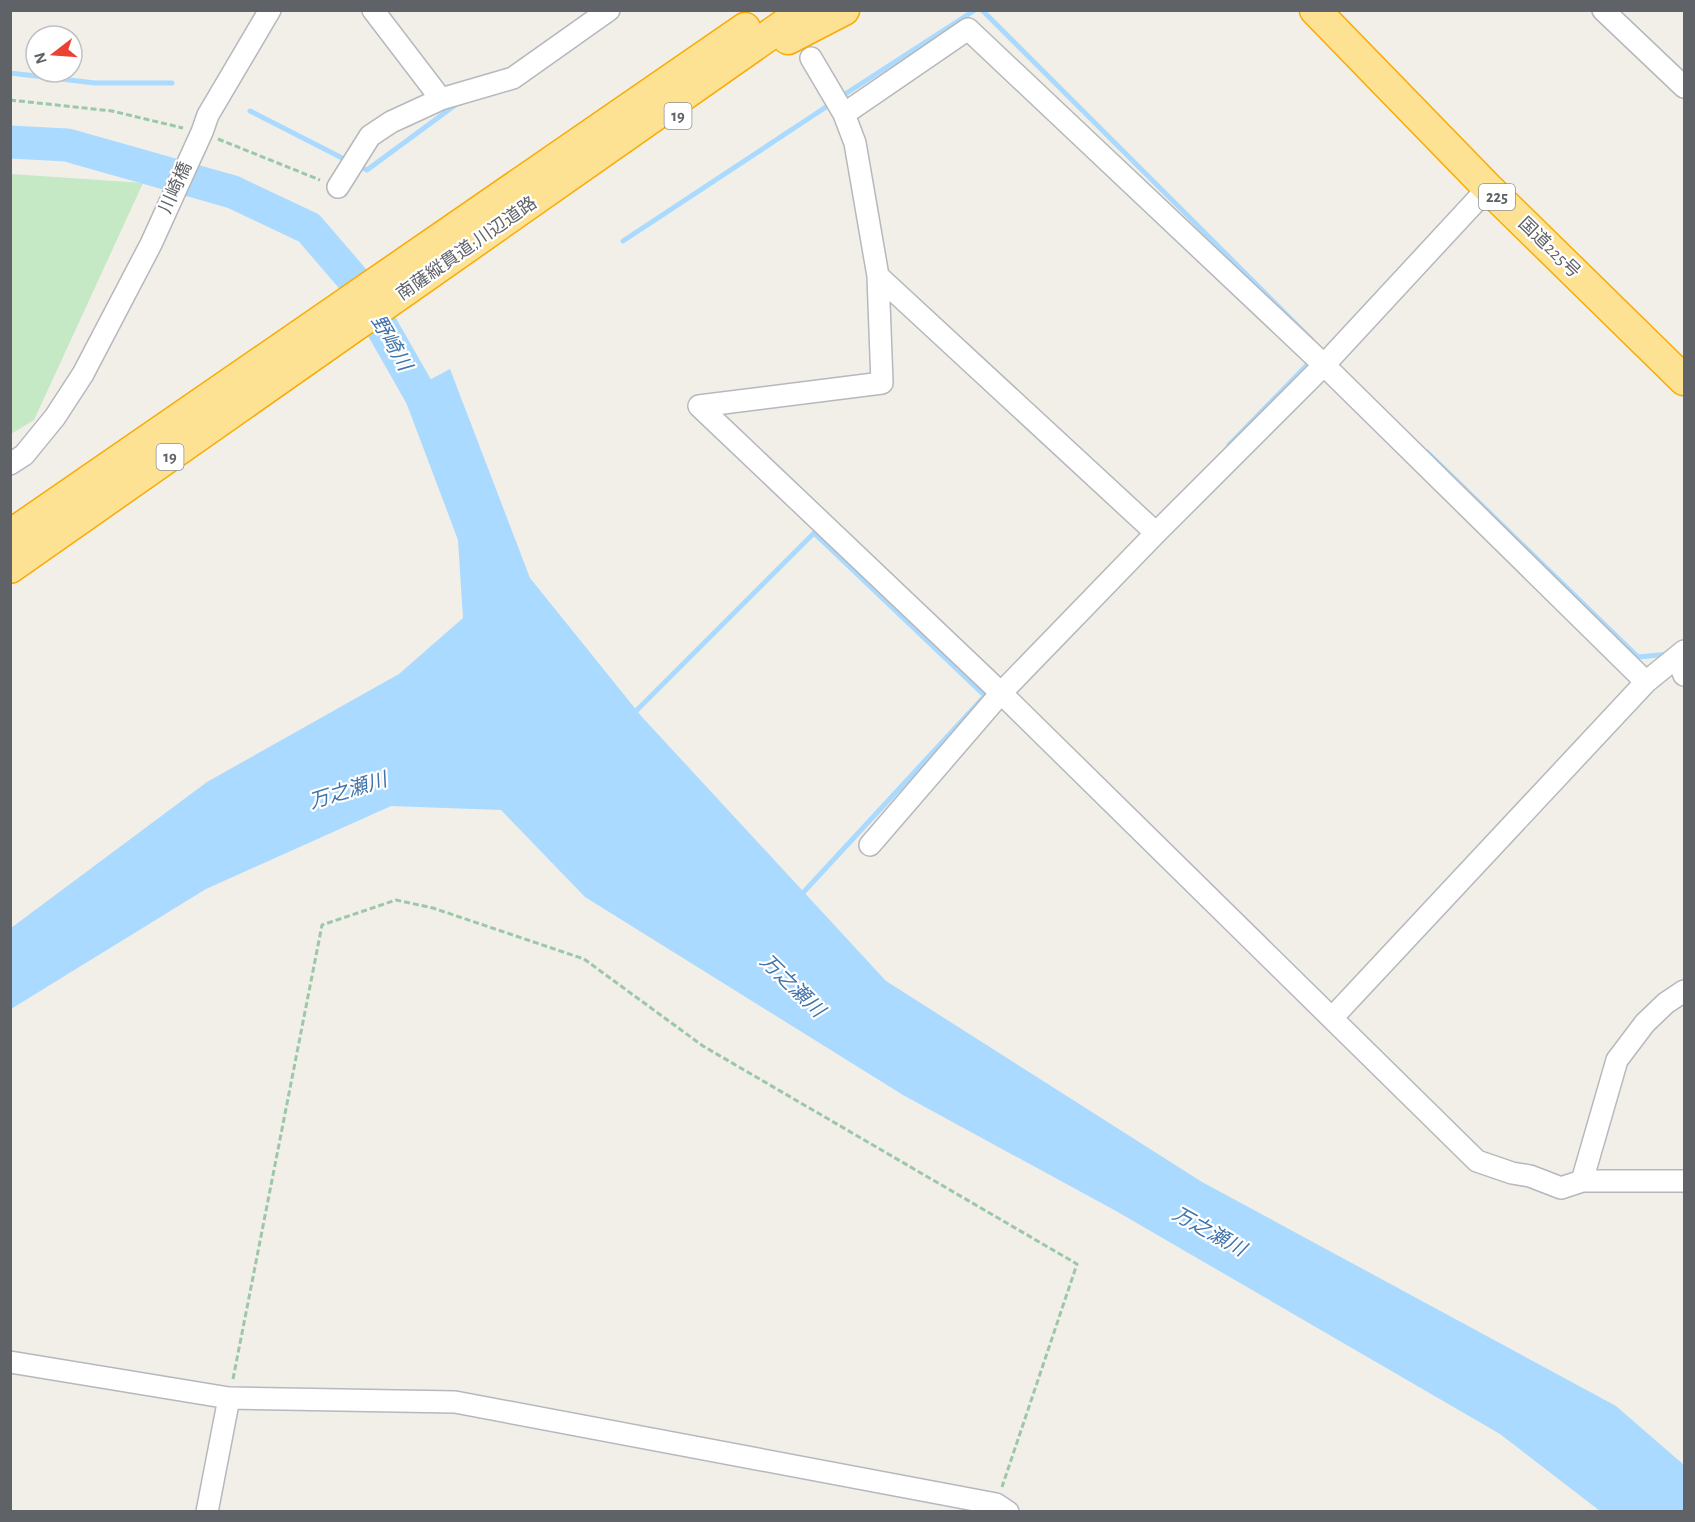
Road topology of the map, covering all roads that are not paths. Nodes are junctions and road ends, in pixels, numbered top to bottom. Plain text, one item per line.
1 (270, 10) edge
2 (373, 10) edge
3 (609, 10) edge
4 (742, 10) edge
5 (770, 10) edge
6 (805, 10) edge
7 (844, 10) edge
8 (1314, 10) edge
9 (1604, 10) edge
10 (811, 58) dead end
11 (1684, 87) edge
12 (441, 99) junction
13 (844, 114) junction
14 (338, 187) road end
15 (1488, 188) junction
16 (507, 206) junction
17 (878, 276) junction
18 (322, 336) junction
19 (1324, 365) junction
20 (1684, 380) edge
21 (10, 464) edge
22 (1152, 529) junction
23 (10, 535) edge
24 (10, 568) edge
25 (1682, 660) edge
26 (1646, 682) junction
27 (1001, 693) junction
28 (870, 845) dead end
29 (1684, 991) edge
30 (1332, 1018) junction
31 (1582, 1181) junction
32 (1684, 1181) edge
33 (10, 1362) edge
34 (229, 1398) junction
35 (999, 1509) edge
36 (207, 1512) edge

1 - 21 street, 川崎橋
2 - 12 street
3 - 12 street
4 - 16 highway, 19
5 - 16 highway, 南薩縦貫道;川辺道路 / 19
6 - 16 highway, 南薩縦貫道;川辺道路 / 19
7 - 16 highway, 19
8 - 15 highway, 国道225号 / 225
9 - 11 street
10 - 13 street
12 - 14 street
13 - 17 street
13 - 19 street
15 - 19 street
15 - 20 highway, 国道225号 / 225
16 - 18 highway, 南薩縦貫道;川辺道路 / 19
17 - 22 street
17 - 27 street
18 - 23 highway, 南薩縦貫道;川辺道路 / 19
18 - 24 highway, 南薩縦貫道;川辺道路 / 19
19 - 22 street
19 - 26 street
22 - 27 street
25 - 26 street
26 - 30 street
27 - 28 street
27 - 30 street
29 - 31 street
30 - 31 street
31 - 32 street
33 - 34 street
34 - 35 street
34 - 36 street

